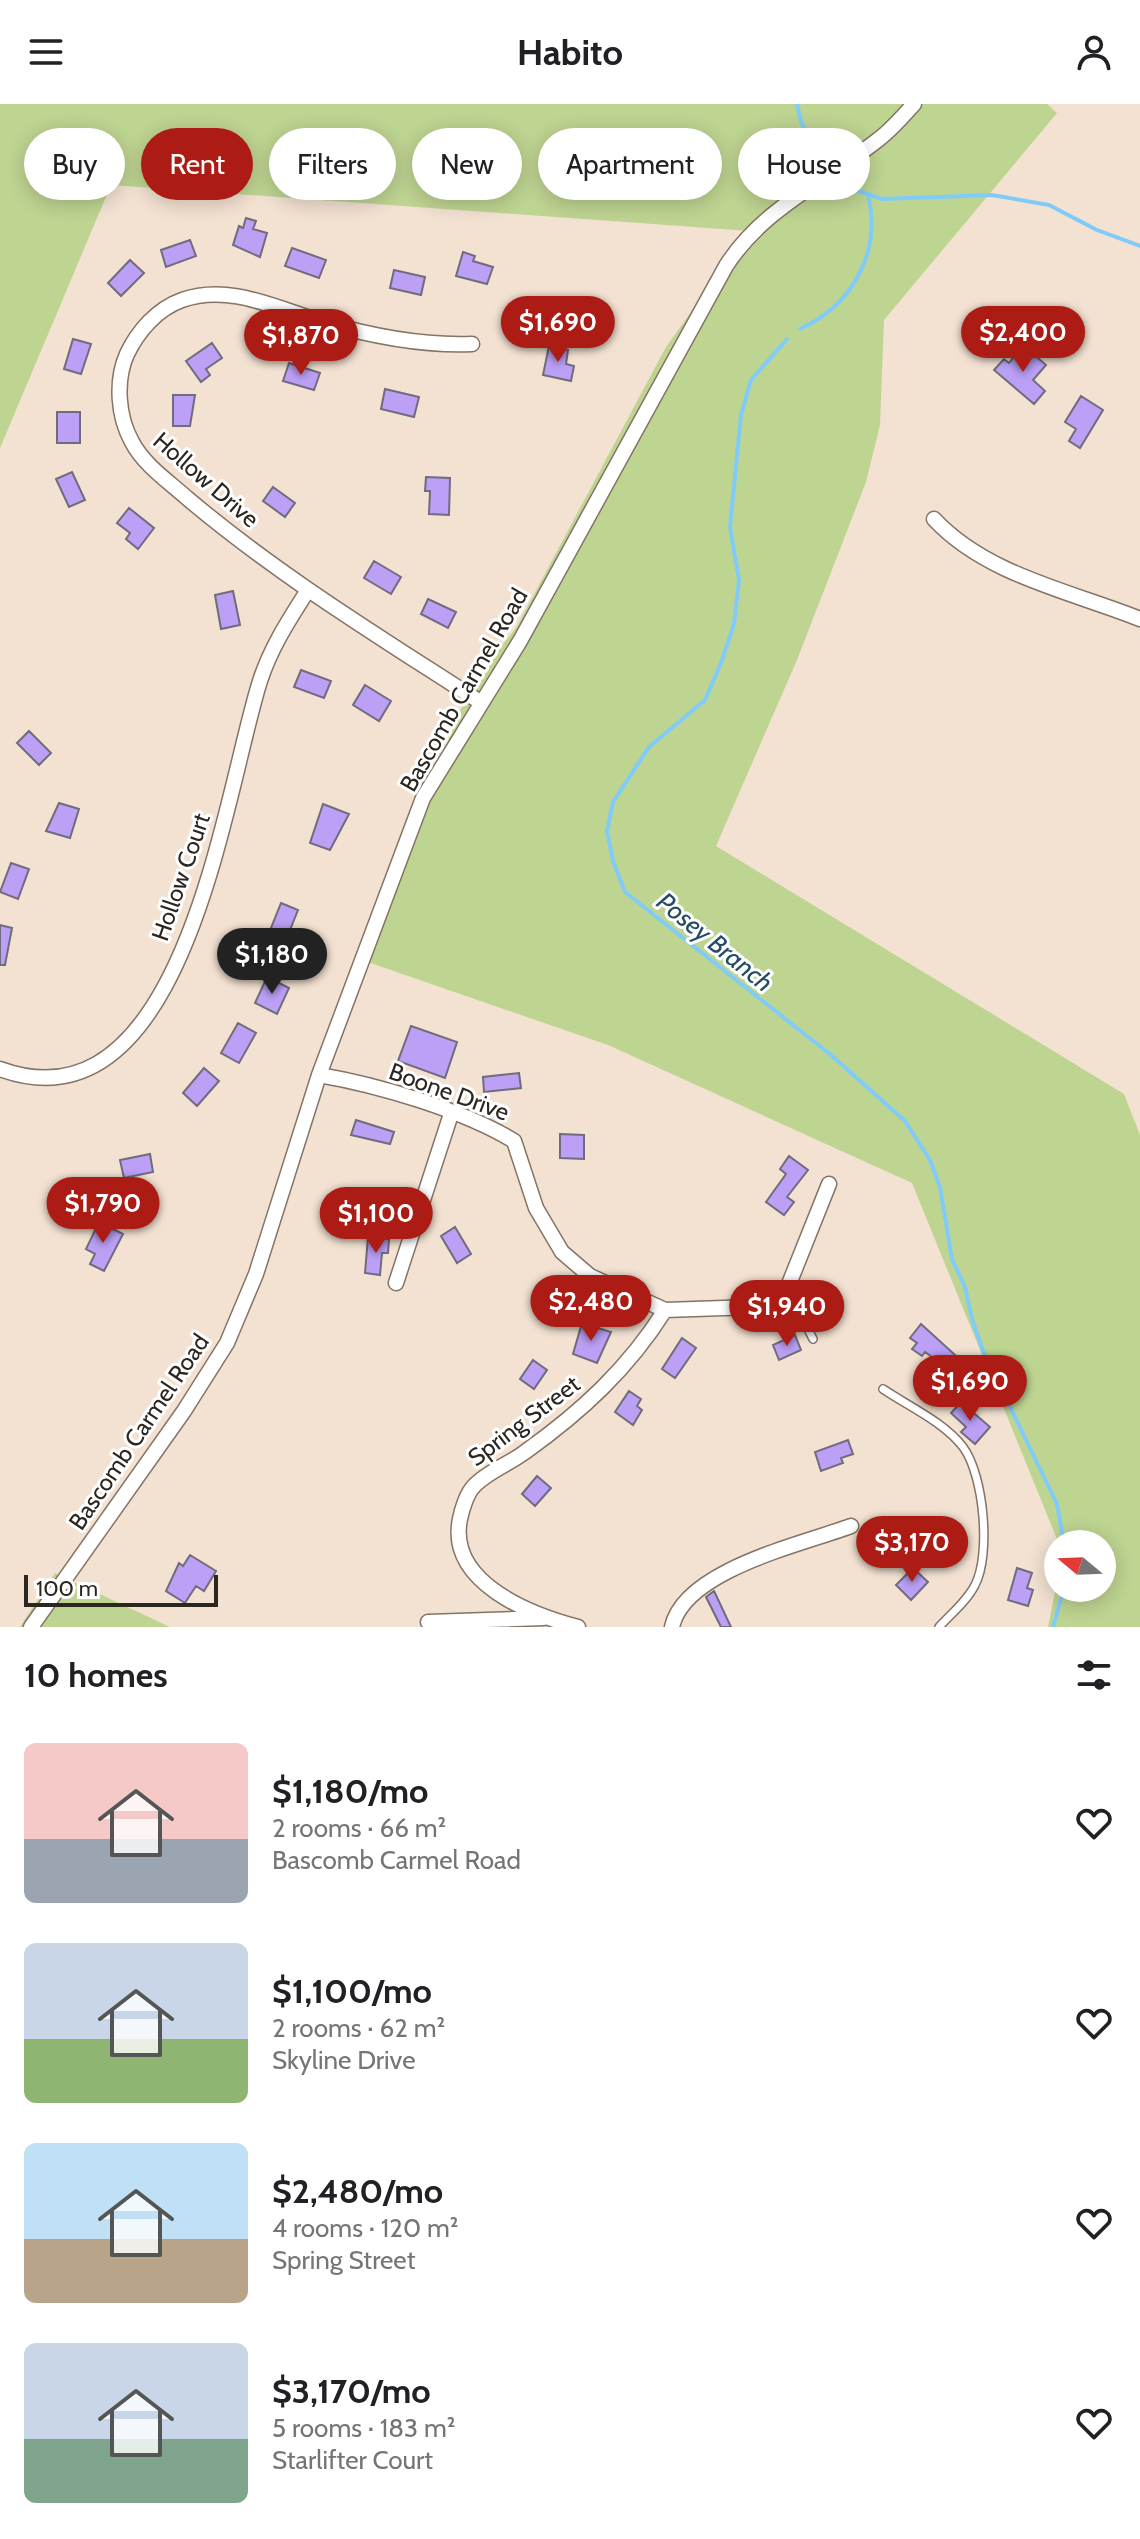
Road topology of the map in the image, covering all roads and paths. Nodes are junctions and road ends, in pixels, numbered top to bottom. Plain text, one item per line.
1 (914, 104) edge
2 (472, 344) dead end
3 (934, 519) dead end
4 (308, 590) junction
5 (1140, 619) edge
6 (480, 702) junction
7 (0, 1069) edge
8 (319, 1075) junction
9 (451, 1114) junction
10 (829, 1184) dead end
11 (396, 1283) dead end
12 (781, 1296) junction
13 (665, 1310) junction
14 (813, 1339) dead end
15 (883, 1389) dead end
16 (851, 1526) dead end
17 (545, 1618) junction
18 (428, 1622) dead end
19 (31, 1627) edge
20 (578, 1627) edge
21 (672, 1627) edge
22 (939, 1627) edge

1 - 6 street, Bascomb Carmel Road
2 - 4 street, Hollow Drive
3 - 5 street
4 - 6 street, Hollow Drive
4 - 7 street, Hollow Court
6 - 8 street, Bascomb Carmel Road
8 - 9 street, Boone Drive
8 - 19 street, Bascomb Carmel Road
9 - 11 street
9 - 13 street, Boone Drive
10 - 12 street
12 - 13 street
12 - 14 lane
13 - 17 street, Spring Street
15 - 22 lane
16 - 21 street
17 - 18 street
17 - 20 street

